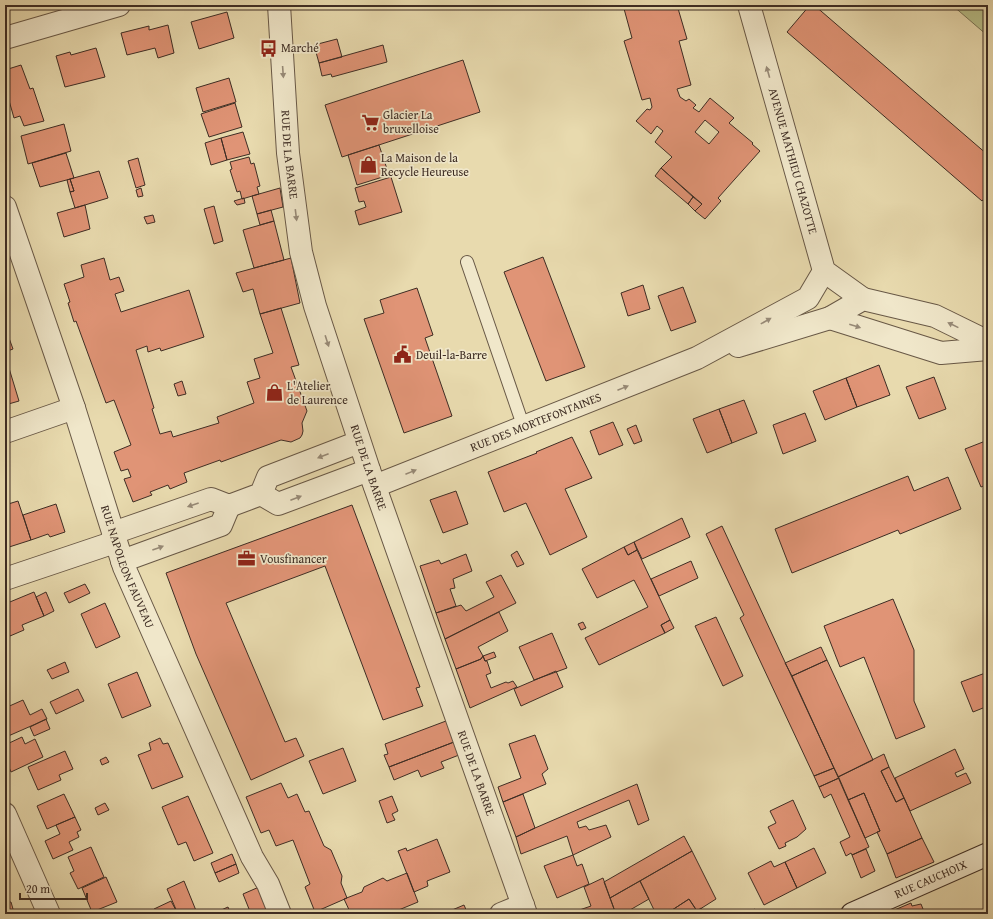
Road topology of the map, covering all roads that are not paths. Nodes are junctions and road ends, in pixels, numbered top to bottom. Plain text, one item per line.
1 (119, 5) edge
2 (279, 5) edge
3 (749, 5) edge
4 (5, 38) edge
5 (5, 207) edge
6 (467, 262) dead end
7 (824, 271) junction
8 (862, 299) junction
9 (830, 318) junction
10 (988, 342) edge
11 (988, 349) edge
12 (697, 358) junction
13 (74, 408) junction
14 (524, 428) junction
15 (5, 432) edge
16 (359, 442) junction
17 (372, 478) junction
18 (261, 494) junction
19 (229, 506) junction
20 (117, 546) junction
21 (5, 579) edge
22 (5, 814) edge
23 (988, 854) edge
24 (525, 910) edge
25 (49, 914) edge
26 (280, 914) edge
27 (501, 914) edge
28 (852, 914) edge

1 - 4 street
2 -> 16 street, RUE DE LA BARRE
7 -> 3 street, AVENUE MATHIEU CHAZOTTE
5 - 13 street, RUE NAPOLEON FAUVEAU
6 - 14 lane
7 - 8 street
12 -> 7 street, RUE DES MORTEFONTAINES
8 - 9 street
10 -> 8 street
9 -> 11 street
9 - 12 street, RUE DES MORTEFONTAINES
14 -> 12 street, RUE DES MORTEFONTAINES
13 - 15 street
13 - 20 street, RUE NAPOLEON FAUVEAU
17 -> 14 street, RUE DES MORTEFONTAINES
16 - 17 street, RUE DE LA BARRE
16 -> 18 street
18 -> 17 street, RUE DES MORTEFONTAINES
17 - 24 street, RUE DE LA BARRE
18 - 19 street
19 -> 20 street
20 -> 19 street
20 - 21 street
20 - 26 street, RUE NAPOLEON FAUVEAU
22 - 25 street
23 - 28 street, RUE CAUCHOIX
24 - 27 street

